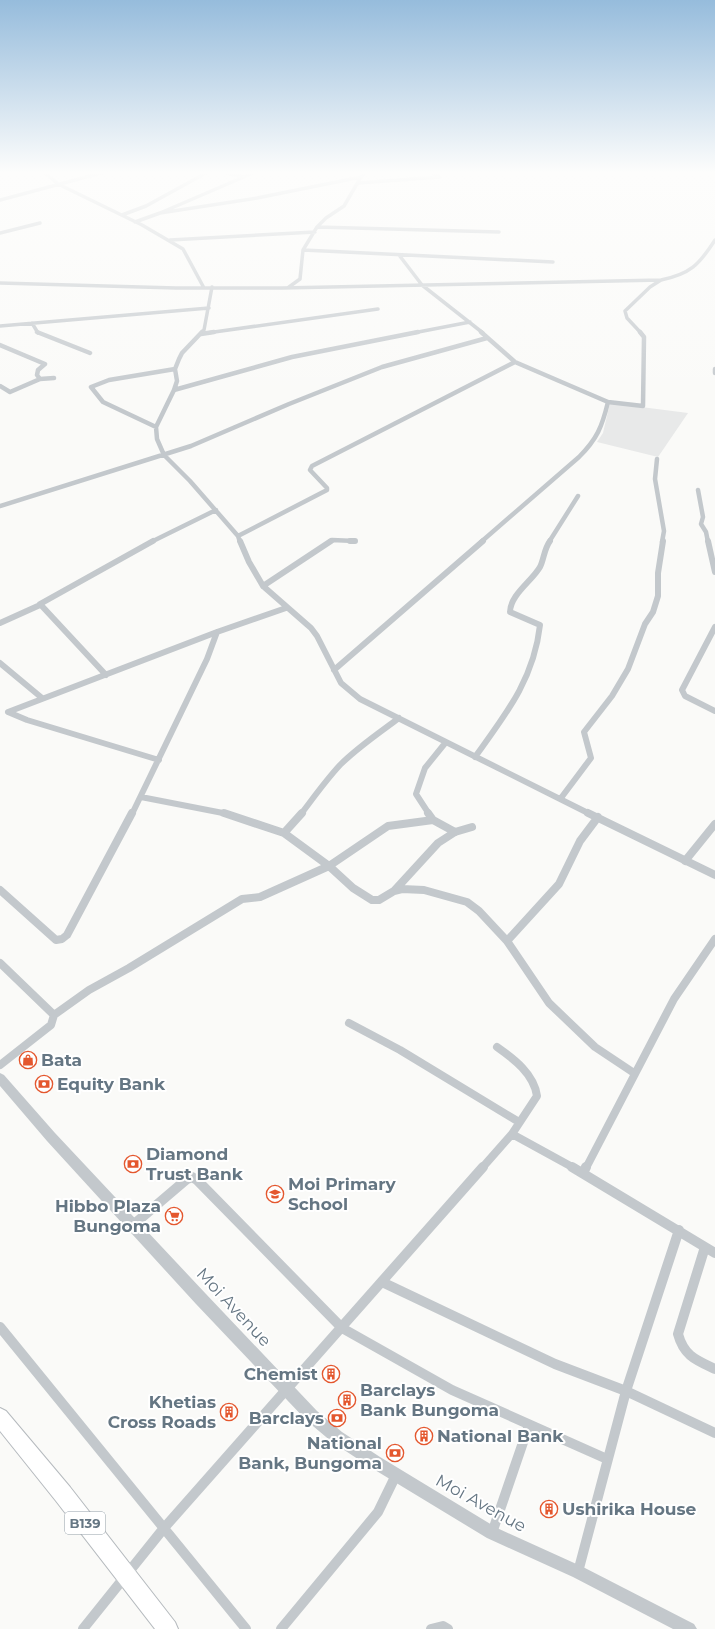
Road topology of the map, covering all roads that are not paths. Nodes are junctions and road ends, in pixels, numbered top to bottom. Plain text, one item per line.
1 (181, 249) edge
2 (709, 249) edge
3 (303, 250) joint
4 (399, 255) junction
5 (553, 262) dead end
6 (661, 280) junction
7 (0, 283) edge
8 (422, 285) junction
9 (212, 287) junction
10 (204, 288) junction
11 (289, 288) junction
12 (209, 308) junction
13 (378, 309) dead end
14 (470, 322) junction
15 (32, 324) junction
16 (0, 326) edge
17 (201, 334) junction
18 (487, 338) junction
19 (0, 345) edge
20 (90, 353) dead end
21 (515, 362) junction
22 (175, 369) junction
23 (715, 369) edge
24 (715, 373) edge
25 (54, 378) dead end
26 (40, 379) junction
27 (0, 386) edge
28 (174, 390) junction
29 (608, 402) junction
30 (156, 428) junction
31 (164, 455) junction
32 (656, 459) dead end
33 (698, 490) dead end
34 (578, 496) dead end
35 (0, 506) edge
36 (216, 510) junction
37 (238, 536) junction
38 (355, 541) dead end
39 (715, 572) edge
40 (263, 586) junction
41 (40, 605) junction
42 (286, 608) junction
43 (0, 623) edge
44 (715, 627) edge
45 (217, 632) junction
46 (0, 663) edge
47 (334, 670) junction
48 (106, 675) junction
49 (42, 698) junction
50 (715, 711) edge
51 (399, 718) junction
52 (446, 742) junction
53 (475, 756) junction
54 (159, 760) junction
55 (140, 797) junction
56 (561, 798) junction
57 (598, 817) junction
58 (433, 820) junction
59 (715, 824) edge
60 (472, 827) dead end
61 (454, 832) junction
62 (284, 833) junction
63 (685, 861) junction
64 (329, 866) junction
65 (715, 875) edge
66 (0, 890) edge
67 (394, 891) junction
68 (715, 939) edge
69 (507, 941) junction
70 (0, 963) edge
71 (54, 1015) junction
72 (349, 1023) dead end
73 (497, 1047) dead end
74 (0, 1065) edge
75 (634, 1073) junction
76 (0, 1078) edge
77 (519, 1122) junction
78 (512, 1134) junction
79 (583, 1173) junction
80 (133, 1225) junction
81 (679, 1230) junction
82 (705, 1247) junction
83 (715, 1253) edge
84 (382, 1282) junction
85 (0, 1327) edge
86 (342, 1328) junction
87 (715, 1369) edge
88 (287, 1390) junction
89 (626, 1392) junction
90 (0, 1417) edge
91 (529, 1425) junction
92 (715, 1433) edge
93 (607, 1459) junction
94 (396, 1475) junction
95 (164, 1528) junction
96 (492, 1533) junction
97 (578, 1572) junction
98 (126, 1576) junction
99 (684, 1628) edge
100 (83, 1629) edge
101 (168, 1629) edge
102 (246, 1629) edge
103 (281, 1629) edge
104 (431, 1629) edge
105 (448, 1629) edge

1 - 10 street
2 - 6 street
3 - 4 street
3 - 11 street
4 - 5 street
4 - 8 street
6 - 8 street
6 - 29 street
7 - 10 street
8 - 11 street
8 - 14 street
9 - 10 street
9 - 11 street
9 - 12 street
12 - 15 street
12 - 17 street
13 - 17 street
14 - 18 street
14 - 28 street
15 - 16 street
15 - 20 street
17 - 22 street
18 - 21 street
18 - 31 street
19 - 26 street
21 - 29 street
21 - 37 street
22 - 28 street
22 - 30 street
23 - 24 street
25 - 26 street
26 - 27 street
28 - 30 street
29 - 47 street
30 - 31 street
31 - 35 street
31 - 36 street
32 - 56 street
33 - 39 street
34 - 53 street
36 - 37 street
36 - 41 street
37 - 40 street
38 - 40 street
40 - 42 street
41 - 43 street
41 - 48 street
42 - 45 street
42 - 47 street
44 - 50 street
45 - 48 street
45 - 54 street
46 - 49 street
47 - 51 street
48 - 49 street
49 - 54 street
51 - 52 street
51 - 62 street
52 - 53 street
52 - 58 street
53 - 56 street
54 - 55 street
55 - 62 street
55 - 66 street
56 - 57 street
57 - 63 street
57 - 69 street
58 - 61 street
58 - 64 street
59 - 63 street
60 - 61 street
61 - 67 street
62 - 64 street
63 - 65 street
64 - 67 street
64 - 71 street
67 - 69 street
68 - 75 street
69 - 75 street
70 - 71 street
71 - 74 street
72 - 77 street
73 - 77 street
75 - 79 street
76 - 80 street, Moi Avenue
77 - 78 street
78 - 79 street
78 - 84 street
79 - 81 street
80 - 86 street
80 - 88 street, Moi Avenue
81 - 82 street
81 - 89 street
82 - 83 street
82 - 87 street
84 - 86 street
84 - 89 street
85 - 95 street
86 - 88 street
86 - 91 street
88 - 94 street, Moi Avenue
88 - 95 street
89 - 92 street
89 - 93 street
90 - 98 main road, B139
91 - 93 street
91 - 96 street
93 - 97 street
94 - 96 street, Moi Avenue
94 - 103 street
95 - 98 street
95 - 102 street
96 - 97 street, Moi Avenue
97 - 99 street, Moi Avenue
98 - 100 street
98 - 101 main road, B139
104 - 105 street

